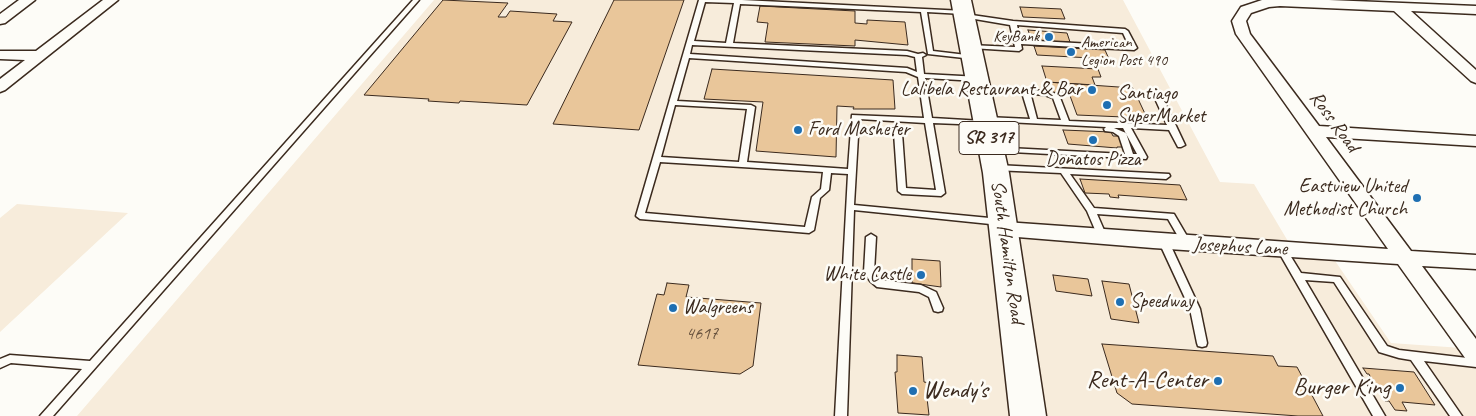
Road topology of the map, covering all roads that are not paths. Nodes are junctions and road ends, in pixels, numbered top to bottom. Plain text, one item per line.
1 (28, 0) edge
2 (111, 0) edge
3 (416, 0) edge
4 (738, 1) edge
5 (769, 2) edge
6 (829, 3) edge
7 (1398, 7) junction
8 (963, 9) edge
9 (924, 10) junction
10 (1476, 10) edge
11 (0, 20) edge
12 (1013, 23) junction
13 (1075, 27) junction
14 (1017, 42) junction
15 (690, 43) junction
16 (729, 44) junction
17 (1082, 45) junction
18 (930, 53) junction
19 (0, 55) edge
20 (40, 56) junction
21 (686, 56) junction
22 (918, 56) junction
23 (974, 61) junction
24 (921, 76) junction
25 (1476, 78) edge
26 (0, 87) edge
27 (1156, 92) dead end
28 (674, 103) junction
29 (929, 120) junction
30 (986, 121) junction
31 (1034, 121) junction
32 (1069, 123) junction
33 (1126, 126) junction
34 (1172, 128) junction
35 (1313, 131) junction
36 (898, 133) dead end
37 (1476, 141) edge
38 (1181, 146) dead end
39 (1130, 156) junction
40 (993, 158) junction
41 (658, 159) junction
42 (742, 165) junction
43 (826, 170) junction
44 (1064, 171) junction
45 (852, 172) junction
46 (1166, 176) dead end
47 (850, 207) junction
48 (1091, 211) junction
49 (1004, 226) junction
50 (871, 237) dead end
51 (1102, 238) junction
52 (1164, 242) junction
53 (1186, 244) junction
54 (1282, 249) junction
55 (1405, 258) junction
56 (1476, 262) edge
57 (1298, 276) junction
58 (938, 308) dead end
59 (1202, 343) dead end
60 (1414, 356) junction
61 (1475, 356) edge
62 (0, 364) edge
63 (92, 365) junction
64 (46, 416) edge
65 (841, 416) edge
66 (1028, 416) edge
67 (1379, 416) edge
68 (1456, 416) edge

1 - 11 street
2 - 20 street
3 - 63 lane
4 - 5 lane
4 - 15 lane
4 - 16 lane
5 - 6 lane
6 - 9 lane
7 - 10 street
7 - 25 street
7 - 35 street, Ross Road
8 - 9 lane
8 - 12 lane
8 - 23 main road, South Hamilton Road / SR 317
9 - 18 lane
12 - 13 lane
12 - 14 lane
13 - 17 lane
13 - 17 lane
14 - 17 lane
14 - 23 lane
15 - 16 lane
15 - 21 lane
16 - 22 lane
18 - 22 lane
18 - 23 lane
19 - 20 street
20 - 26 street
21 - 24 lane
21 - 28 lane
22 - 24 lane
23 - 24 lane
23 - 30 main road, South Hamilton Road / SR 317
24 - 29 lane
27 - 34 lane
28 - 41 lane
28 - 42 lane
29 - 30 lane
29 - 36 lane
29 - 45 lane
30 - 31 lane
30 - 40 main road, South Hamilton Road / SR 317
31 - 32 lane
31 - 32 lane
32 - 33 lane
32 - 39 lane
33 - 34 lane
33 - 39 lane
34 - 38 lane
35 - 37 street
35 - 55 street, Ross Road
39 - 40 lane
40 - 44 lane
40 - 49 main road, South Hamilton Road / SR 317
41 - 42 lane
41 - 43 lane
42 - 43 lane
43 - 45 lane
44 - 46 lane
44 - 48 lane
45 - 47 lane
47 - 49 lane
47 - 65 lane
48 - 51 lane
48 - 53 lane
49 - 51 street, Josephus Lane
49 - 66 main road, South Hamilton Road / SR 317
50 - 58 lane
51 - 52 street, Josephus Lane
52 - 53 street, Josephus Lane
52 - 59 lane
53 - 54 street, Josephus Lane
54 - 55 street, Josephus Lane
54 - 57 lane
55 - 56 street, Josephus Lane
55 - 61 street, Ross Road
57 - 60 lane
57 - 67 lane
60 - 61 lane
60 - 68 lane
62 - 63 lane
63 - 64 lane

